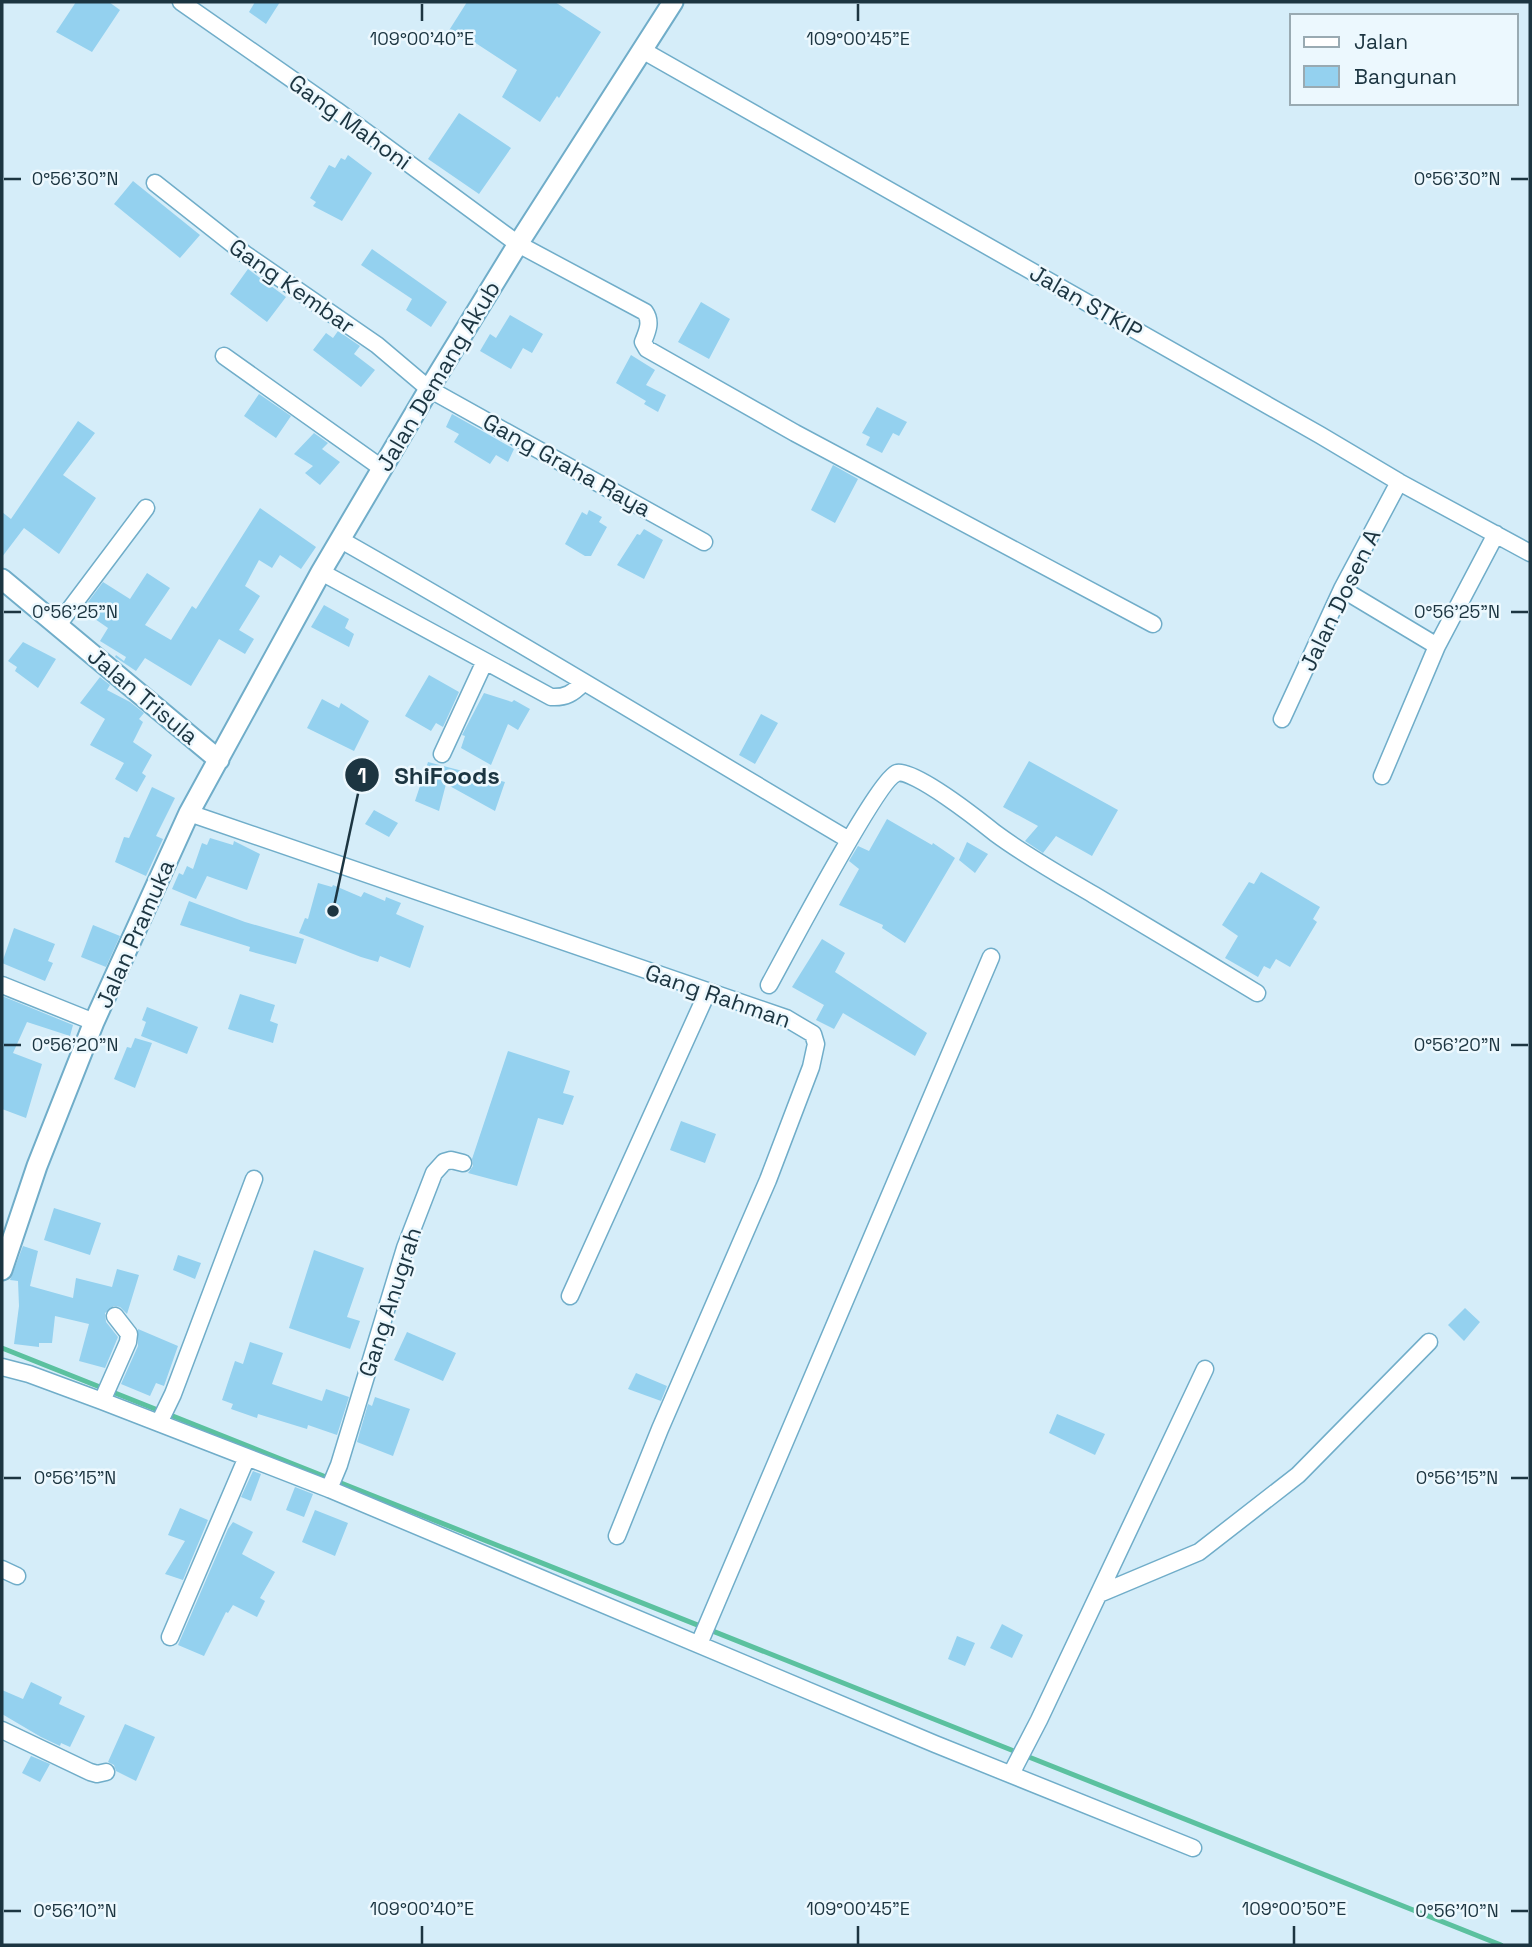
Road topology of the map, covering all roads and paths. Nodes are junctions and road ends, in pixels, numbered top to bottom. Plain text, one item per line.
1 (181, 2) edge
2 (669, 8) edge
3 (646, 43) junction
4 (155, 183) dead end
5 (518, 244) junction
6 (224, 356) dead end
7 (429, 388) junction
8 (383, 469) junction
9 (1399, 482) junction
10 (146, 508) dead end
11 (1496, 534) junction
12 (341, 540) junction
13 (704, 542) dead end
14 (1530, 553) edge
15 (321, 572) junction
16 (2, 579) edge
17 (1342, 589) junction
18 (1153, 624) dead end
19 (58, 625) junction
20 (1437, 646) junction
21 (485, 661) junction
22 (583, 683) junction
23 (1282, 719) dead end
24 (442, 754) dead end
25 (219, 760) junction
26 (1382, 776) dead end
27 (190, 813) junction
28 (849, 840) junction
29 (990, 957) dead end
30 (2, 985) edge
31 (769, 985) dead end
32 (707, 993) junction
33 (1257, 993) dead end
34 (94, 1023) junction
35 (463, 1163) dead end
36 (254, 1179) dead end
37 (2, 1270) edge
38 (570, 1296) dead end
39 (116, 1316) dead end
40 (1429, 1342) dead end
41 (2, 1367) edge
42 (1205, 1369) dead end
43 (104, 1397) junction
44 (161, 1417) junction
45 (247, 1457) junction
46 (329, 1487) junction
47 (617, 1536) dead end
48 (2, 1569) edge
49 (18, 1576) dead end
50 (1099, 1594) junction
51 (170, 1637) dead end
52 (699, 1644) junction
53 (2, 1730) edge
54 (106, 1772) dead end
55 (1011, 1774) junction
56 (1193, 1849) dead end

1 - 5 street, Gang Mahoni
2 - 3 street, Jalan Demang Akub
3 - 5 street, Jalan Demang Akub
3 - 9 street, Jalan STKIP
4 - 7 street, Gang Kembar
5 - 7 street, Jalan Demang Akub
5 - 18 street, Gang Mahoni
6 - 8 street
7 - 8 street, Jalan Demang Akub
7 - 13 street, Gang Graha Raya
8 - 12 street, Jalan Demang Akub
9 - 11 street, Jalan STKIP
9 - 17 street, Jalan Dosen A
10 - 19 street
11 - 14 street, Jalan STKIP
11 - 20 street
12 - 15 street, Jalan Demang Akub
12 - 22 street
15 - 21 street
15 - 25 street, Jalan Demang Akub
16 - 19 street, Jalan Trisula
17 - 20 street
17 - 23 street, Jalan Dosen A
19 - 25 street, Jalan Trisula
20 - 26 street
21 - 22 street
21 - 24 street
22 - 28 street
25 - 27 street, Jalan Pramuka
27 - 32 street, Gang Rahman
27 - 34 street, Jalan Pramuka
28 - 31 street
28 - 33 street
29 - 52 street
30 - 34 street
32 - 38 street
32 - 47 street, Gang Rahman
34 - 37 street, Jalan Pramuka
35 - 46 street, Gang Anugrah
36 - 44 street
39 - 43 street
40 - 50 street
41 - 43 street
42 - 50 street
43 - 44 street
44 - 45 street
45 - 46 street
45 - 51 street
46 - 52 street
48 - 49 street
50 - 55 street
52 - 55 street
53 - 54 street
55 - 56 street

